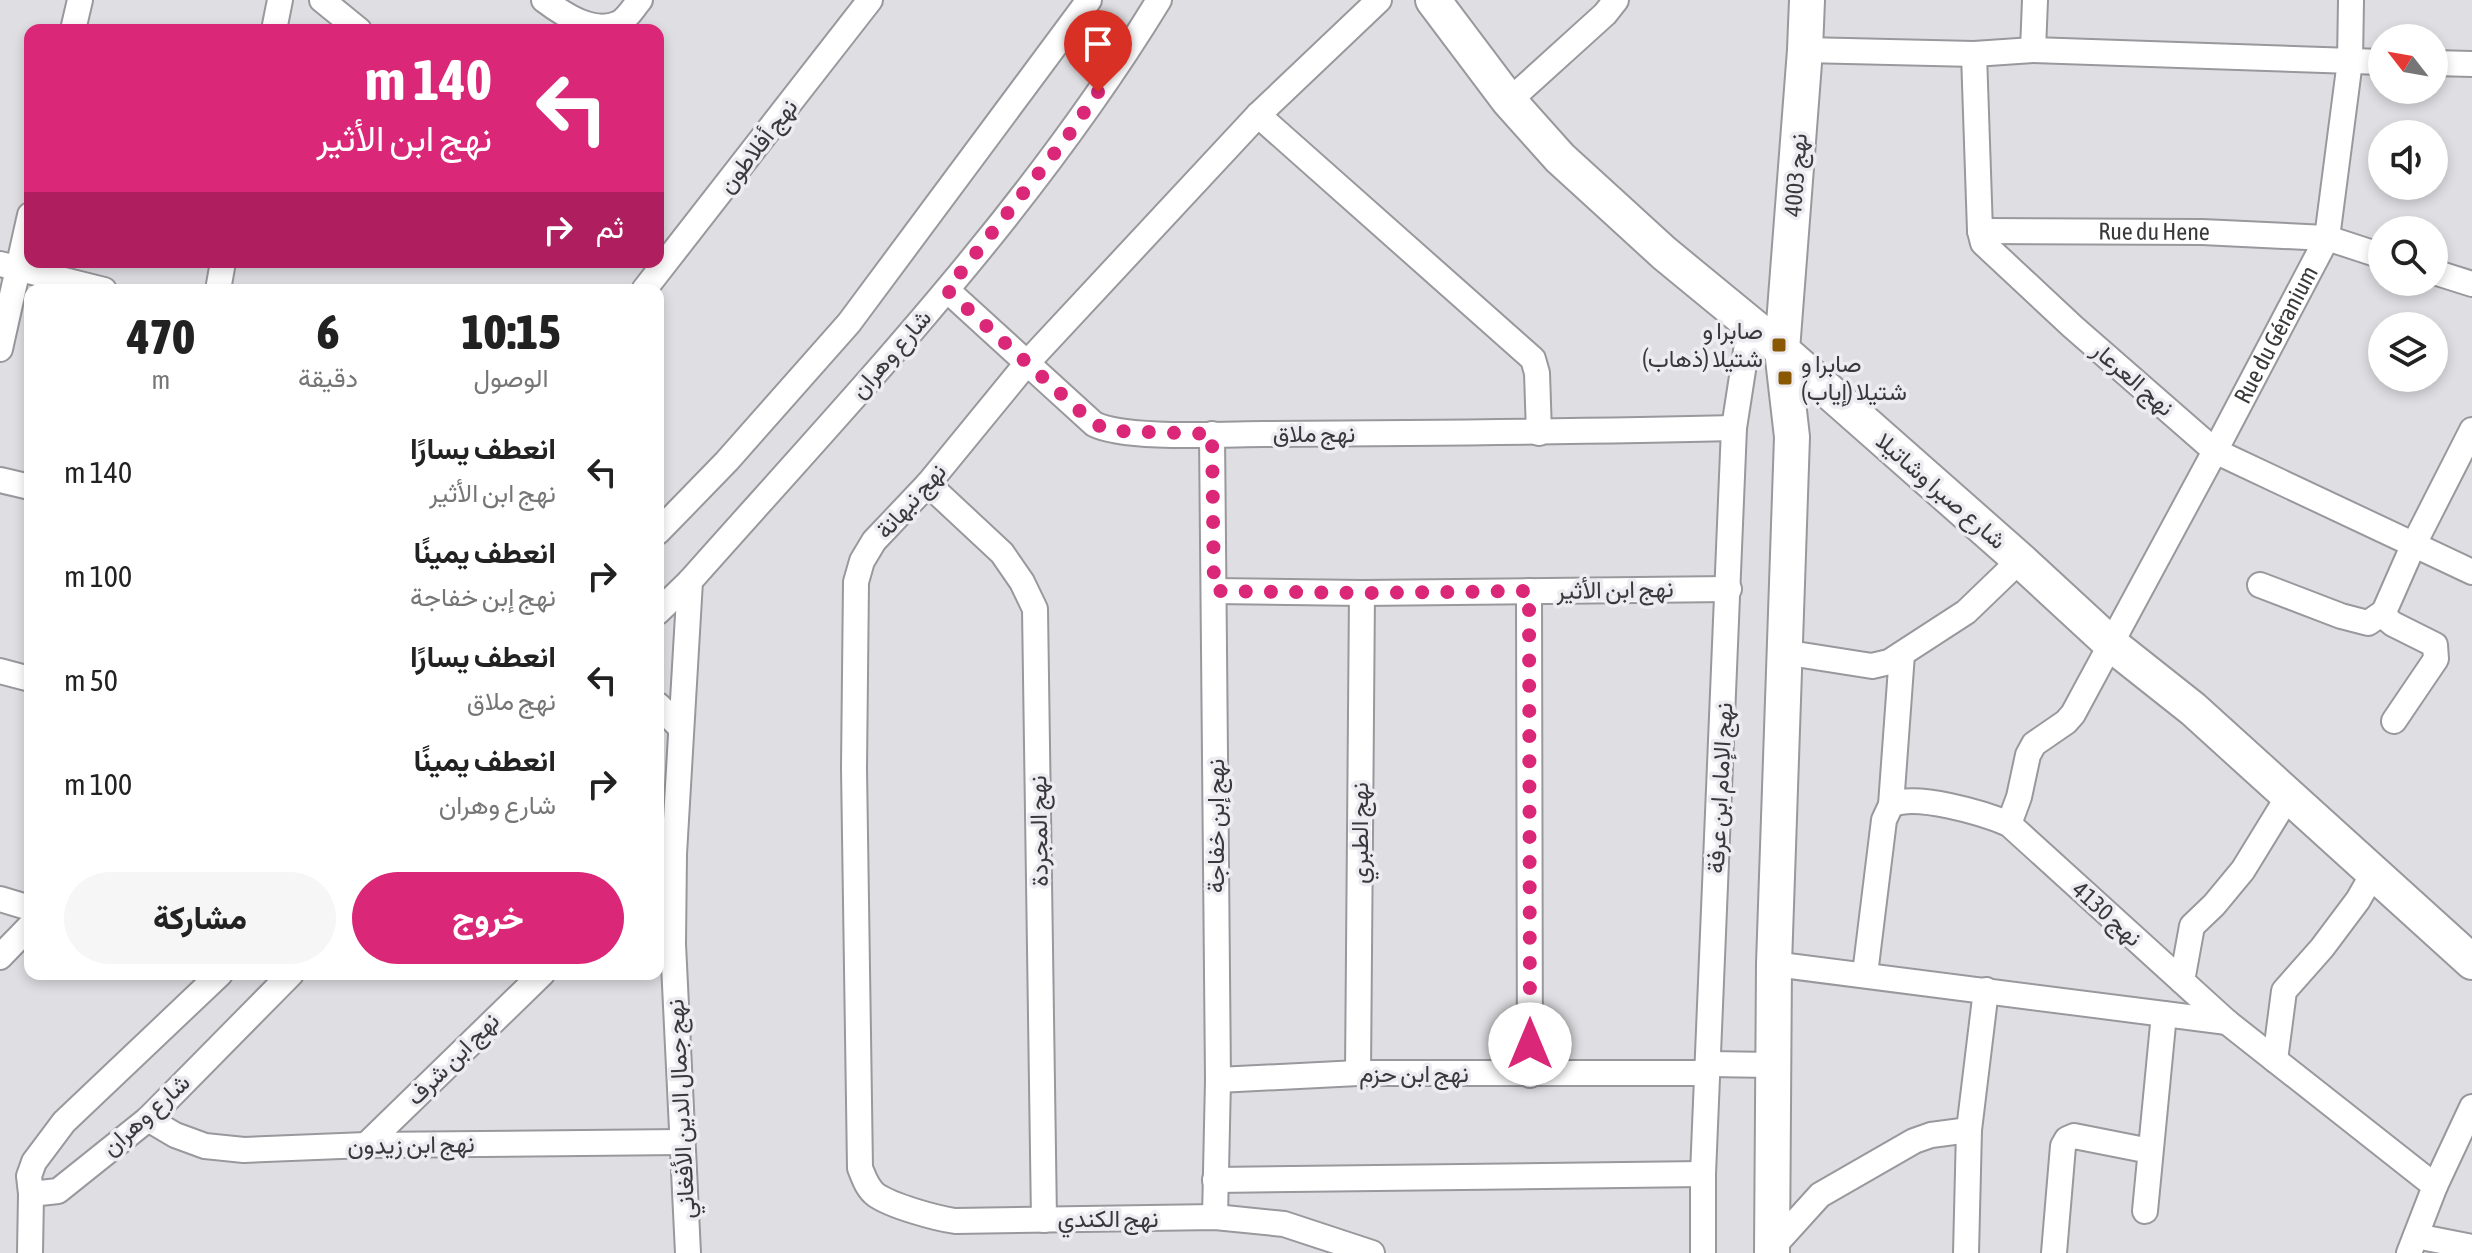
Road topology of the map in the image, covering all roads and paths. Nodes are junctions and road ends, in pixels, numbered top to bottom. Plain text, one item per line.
1 (80, 0) edge
2 (280, 0) edge
3 (322, 0) edge
4 (544, 0) edge
5 (640, 0) edge
6 (870, 0) edge
7 (1089, 0) edge
8 (1159, 0) edge
9 (1379, 0) edge
10 (1433, 0) edge
11 (1807, 0) edge
12 (2035, 0) edge
13 (2351, 0) edge
14 (1606, 5) edge
15 (74, 24) edge
16 (275, 24) edge
17 (352, 24) edge
18 (589, 24) edge
19 (618, 24) edge
20 (1805, 50) junction
21 (2033, 50) junction
22 (1974, 54) junction
23 (2350, 61) junction
24 (2368, 62) edge
25 (2448, 63) edge
26 (2472, 64) edge
27 (1509, 101) junction
28 (1258, 115) junction
29 (24, 230) edge
30 (1980, 231) junction
31 (2327, 238) junction
32 (2368, 251) edge
33 (664, 258) edge
34 (9, 266) edge
35 (2448, 276) edge
36 (80, 284) edge
37 (2472, 284) edge
38 (947, 290) junction
39 (1750, 325) junction
40 (0, 349) edge
41 (1782, 350) junction
42 (1027, 363) junction
43 (1734, 428) junction
44 (2472, 430) edge
45 (1539, 433) junction
46 (1212, 434) junction
47 (2215, 451) junction
48 (0, 480) edge
49 (928, 484) junction
50 (24, 486) edge
51 (664, 526) edge
52 (2413, 546) junction
53 (2020, 560) junction
54 (2472, 572) edge
55 (690, 581) junction
56 (2260, 585) dead end
57 (1729, 589) junction
58 (1214, 591) junction
59 (1529, 591) junction
60 (1362, 593) junction
61 (664, 606) edge
62 (2384, 612) junction
63 (2111, 644) junction
64 (1783, 652) junction
65 (1902, 654) junction
66 (0, 671) edge
67 (24, 677) edge
68 (664, 711) edge
69 (2394, 721) dead end
70 (681, 728) junction
71 (2289, 795) junction
72 (1891, 805) junction
73 (2009, 824) junction
74 (666, 861) edge
75 (2374, 872) junction
76 (0, 899) edge
77 (24, 906) edge
78 (24, 932) edge
79 (0, 957) edge
80 (2472, 962) edge
81 (1774, 964) junction
82 (1865, 974) junction
83 (214, 980) edge
84 (282, 980) edge
85 (536, 980) edge
86 (2182, 981) junction
87 (1986, 990) junction
88 (2164, 1014) junction
89 (2227, 1022) junction
90 (2275, 1060) junction
91 (1773, 1065) junction
92 (1707, 1069) junction
93 (1358, 1073) junction
94 (1530, 1075) junction
95 (1218, 1080) junction
96 (2472, 1107) edge
97 (148, 1119) junction
98 (1969, 1130) junction
99 (682, 1142) junction
100 (366, 1145) junction
101 (2150, 1151) junction
102 (860, 1168) joint
103 (1703, 1174) junction
104 (1215, 1180) junction
105 (2435, 1186) junction
106 (31, 1194) junction
107 (2145, 1211) dead end
108 (1215, 1217) junction
109 (1044, 1220) junction
110 (2412, 1244) edge
111 (2472, 1247) edge
112 (1772, 1251) edge
113 (30, 1253) edge
114 (688, 1253) edge
115 (1372, 1253) edge
116 (1703, 1253) edge
117 (1966, 1253) edge
118 (2054, 1253) edge

1 - 15 street
2 - 16 street
3 - 17 street
4 - 18 street
5 - 19 street
6 - 33 street, نهج أفلاطون
7 - 51 street
8 - 38 street, شارع وهران
9 - 28 street, نهج نبهانة
10 - 27 main road, شارع صبرا وشاتيلا
11 - 20 main road, نهج 4003
12 - 21 street
13 - 23 street, Rue du Géranium
14 - 27 street
20 - 22 street
20 - 41 main road, نهج 4003
21 - 22 street
21 - 23 street
22 - 30 street
23 - 24 street
23 - 31 street, Rue du Géranium
25 - 26 street
27 - 39 main road, شارع صبرا وشاتيلا
28 - 42 street, نهج نبهانة
28 - 45 street
29 - 34 street
30 - 31 street, Rue du Hene
30 - 47 street, نهج العرعار
31 - 32 street, Rue du Hene
31 - 47 street, Rue du Géranium
34 - 36 street
34 - 40 street
35 - 37 street
38 - 42 street, نهج ملاق
38 - 55 street, شارع وهران
39 - 41 main road, شارع صبرا وشاتيلا
39 - 43 street, نهج الإمام ابن عرفة
41 - 53 main road, شارع صبرا وشاتيلا
41 - 64 main road, نهج 4003
42 - 46 street, نهج ملاق
42 - 49 street, نهج نبهانة
43 - 45 street, نهج ملاق
43 - 57 street, نهج الإمام ابن عرفة
44 - 52 street
45 - 46 street, نهج ملاق
46 - 58 street, نهج إبن خفاجة
47 - 52 street, نهج العرعار
47 - 63 street, Rue du Géranium
48 - 50 street
49 - 102 street, نهج نبهانة
49 - 109 street, نهج المجردة
52 - 54 street, نهج العرعار
52 - 62 street
53 - 63 main road, شارع صبرا وشاتيلا
53 - 65 street
55 - 61 street, شارع وهران
55 - 70 street, نهج جمال الدين الأفغاني
56 - 62 street
57 - 59 street, نهج ابن الأثير
57 - 92 street, نهج الإمام ابن عرفة
58 - 60 street, نهج ابن الأثير
58 - 95 street, نهج إبن خفاجة
59 - 60 street, نهج ابن الأثير
59 - 94 street
60 - 93 street, نهج الطبري
62 - 69 street
63 - 71 main road, شارع صبرا وشاتيلا
63 - 73 street, Rue du Géranium
64 - 65 street
64 - 81 main road, نهج 4003
65 - 72 street
66 - 67 street
68 - 70 street
70 - 74 street, نهج جمال الدين الأفغاني
71 - 75 main road, شارع صبرا وشاتيلا
71 - 86 street
72 - 73 street, نهج 4130
72 - 82 street
73 - 86 street, نهج 4130
74 - 99 street, نهج جمال الدين الأفغاني
75 - 80 main road, شارع صبرا وشاتيلا
75 - 90 street
76 - 77 street
78 - 79 street
81 - 82 street
81 - 91 main road, نهج 4003
82 - 87 street
83 - 106 street
84 - 97 street, شارع وهران
85 - 100 street, نهج ابن شرف
86 - 89 street, نهج 4130
87 - 88 street
87 - 98 street
88 - 89 street
88 - 101 street
89 - 90 street, نهج 4130
90 - 105 street, نهج 4130
91 - 92 street, نهج ابن حزم
91 - 112 main road, نهج 4003
92 - 94 street, نهج ابن حزم
92 - 103 street, نهج الإمام ابن عرفة
93 - 94 street, نهج ابن حزم
93 - 95 street, نهج ابن حزم
95 - 104 street, نهج إبن خفاجة
96 - 105 street
97 - 100 street, نهج ابن زيدون
97 - 106 street, شارع وهران
98 - 112 street
98 - 117 street
99 - 100 street, نهج ابن زيدون
99 - 114 street, نهج جمال الدين الأفغاني
101 - 107 street
101 - 118 street
102 - 109 street, نهج الكندي
103 - 104 street
103 - 116 street, نهج الإمام ابن عرفة
104 - 108 street, نهج إبن خفاجة
105 - 110 street
106 - 113 street
108 - 109 street, نهج الكندي
108 - 115 street, نهج الكندي
110 - 111 street

